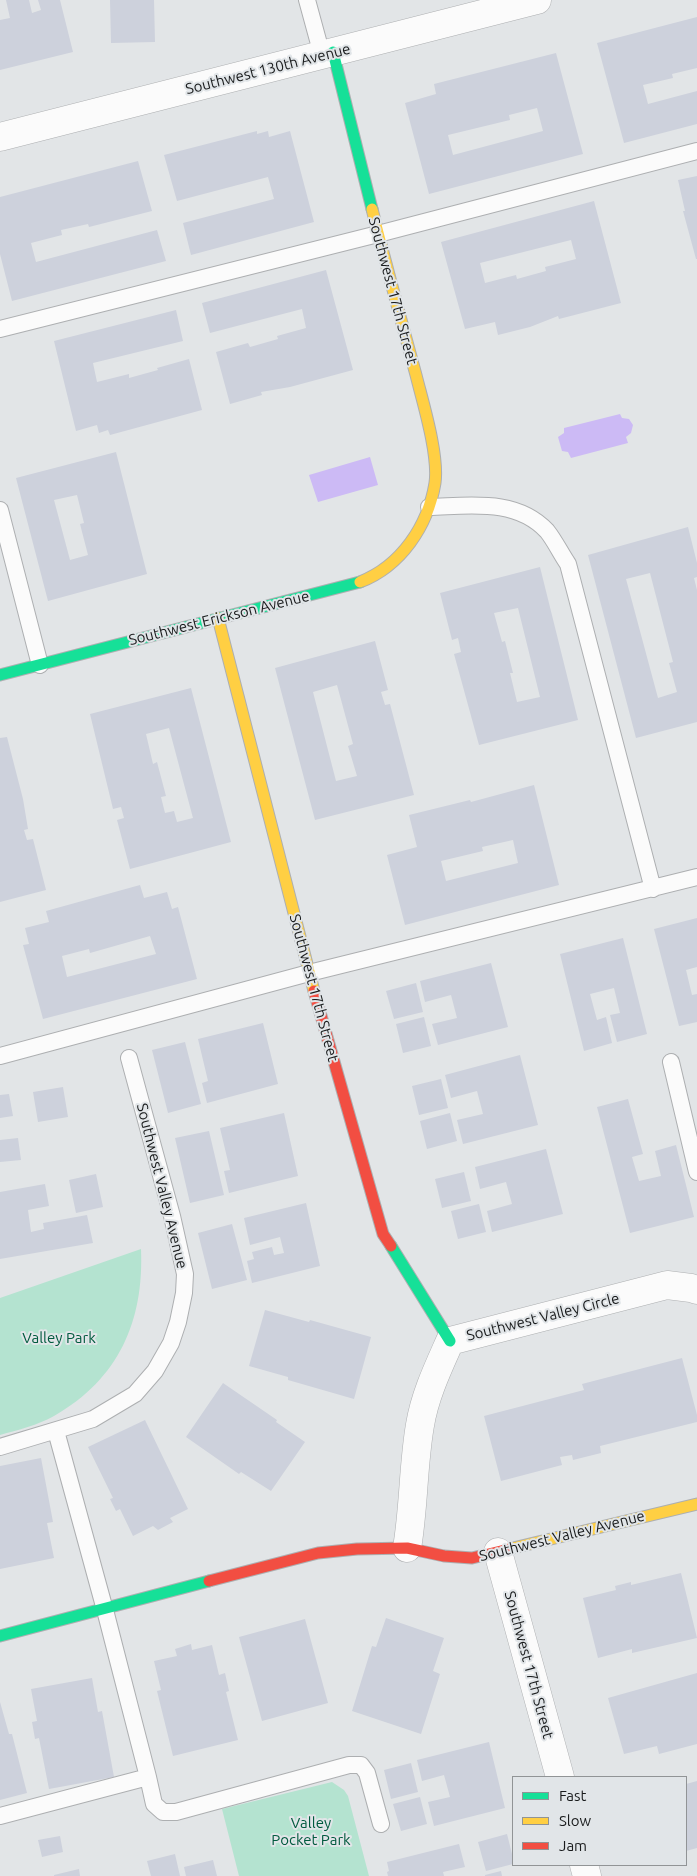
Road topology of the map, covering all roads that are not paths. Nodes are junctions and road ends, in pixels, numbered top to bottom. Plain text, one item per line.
1 (307, 0) edge
2 (537, 0) edge
3 (327, 53) junction
4 (0, 137) edge
5 (697, 151) edge
6 (378, 234) junction
7 (0, 329) edge
8 (429, 506) junction
9 (0, 510) edge
10 (420, 529) joint
11 (218, 618) junction
12 (40, 665) junction
13 (0, 674) edge
14 (697, 877) edge
15 (654, 889) junction
16 (309, 973) junction
17 (0, 1056) edge
18 (129, 1058) dead end
19 (671, 1062) dead end
20 (697, 1172) edge
21 (697, 1290) edge
22 (450, 1341) junction
23 (56, 1431) junction
24 (0, 1446) edge
25 (697, 1504) edge
26 (407, 1548) junction
27 (498, 1552) junction
28 (105, 1610) junction
29 (0, 1636) edge
30 (560, 1776) edge
31 (148, 1777) junction
32 (0, 1816) edge
33 (380, 1824) dead end

1 - 3 lane
2 - 3 street, Southwest 130th Avenue
3 - 4 street, Southwest 130th Avenue
3 - 6 street, Southwest 17th Street
5 - 6 lane
6 - 7 lane
6 - 8 street, Southwest 17th Street
8 - 10 street, Southwest 17th Street
8 - 15 lane
9 - 12 lane
10 - 11 street, Southwest Erickson Avenue
11 - 12 street, Southwest Erickson Avenue
11 - 16 street, Southwest 17th Street
12 - 13 street, Southwest Erickson Avenue
14 - 15 lane
15 - 16 lane
16 - 17 lane
16 - 22 street, Southwest 17th Street
18 - 23 lane, Southwest Valley Avenue
19 - 20 lane
21 - 22 street, Southwest Valley Circle
22 - 26 street, Southwest Valley Circle
23 - 24 lane, Southwest Valley Avenue
23 - 28 lane
25 - 27 street, Southwest Valley Avenue
26 - 27 street, Southwest Valley Avenue
26 - 28 street, Southwest Valley Avenue
27 - 30 street, Southwest 17th Street
28 - 29 street, Southwest Valley Avenue
28 - 31 lane
31 - 32 lane
31 - 33 lane

